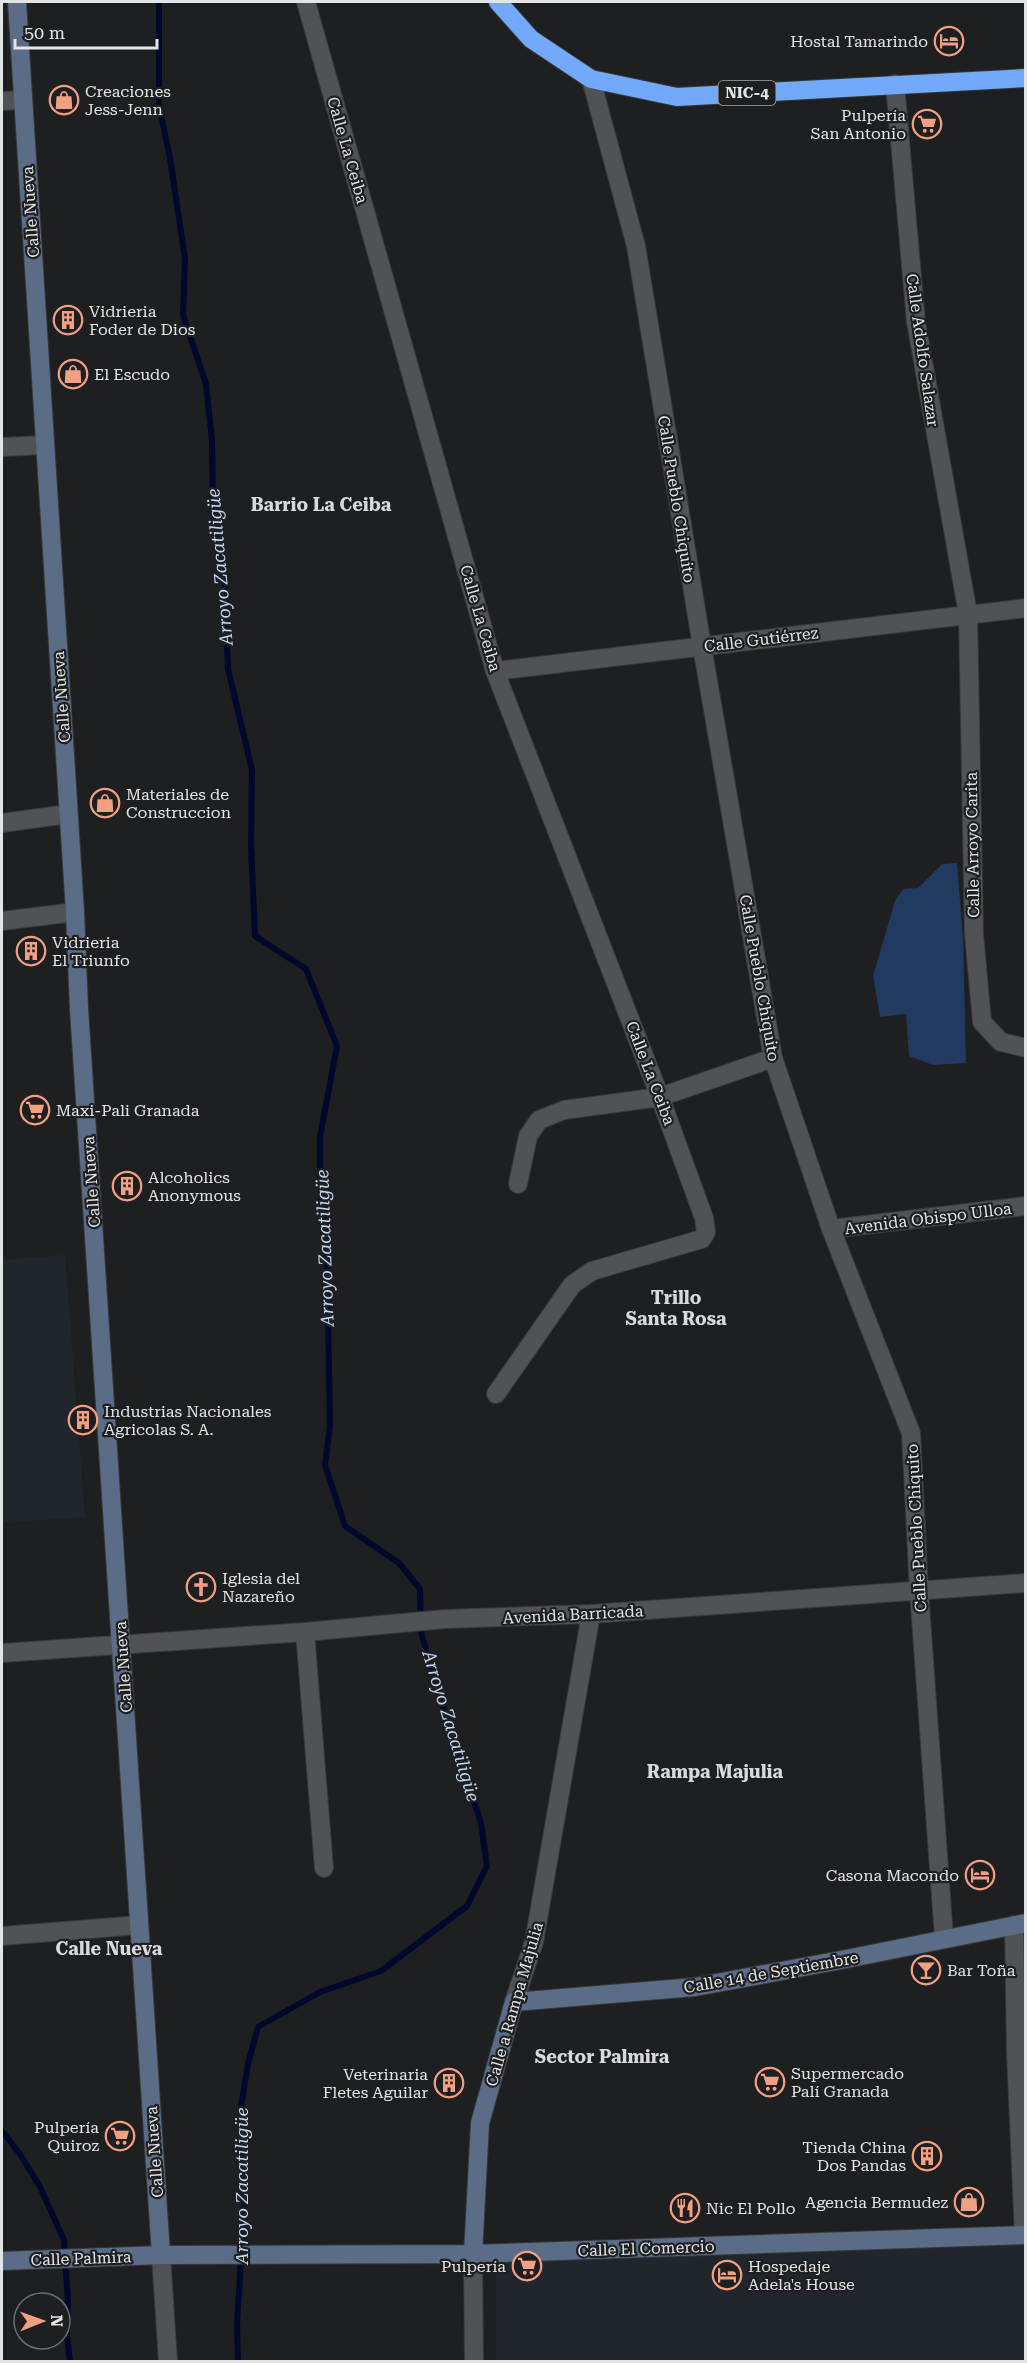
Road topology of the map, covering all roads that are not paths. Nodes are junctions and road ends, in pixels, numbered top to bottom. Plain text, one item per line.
1 (17, 2) edge
2 (306, 2) edge
3 (498, 2) edge
4 (1026, 78) edge
5 (591, 80) junction
6 (895, 84) junction
7 (23, 100) junction
8 (2, 101) edge
9 (45, 445) junction
10 (2, 447) edge
11 (1026, 608) edge
12 (968, 614) junction
13 (702, 646) junction
14 (495, 671) junction
15 (68, 814) junction
16 (2, 823) edge
17 (75, 912) junction
18 (2, 921) edge
19 (1026, 1048) edge
20 (772, 1058) junction
21 (660, 1097) junction
22 (518, 1184) dead end
23 (1026, 1206) edge
24 (831, 1229) junction
25 (496, 1394) dead end
26 (1026, 1583) edge
27 (919, 1591) junction
28 (591, 1614) junction
29 (305, 1632) junction
30 (121, 1645) junction
31 (2, 1653) edge
32 (324, 1868) dead end
33 (1020, 1924) edge
34 (139, 1925) junction
35 (2, 1936) edge
36 (944, 1938) junction
37 (514, 2002) junction
38 (1025, 2235) edge
39 (473, 2254) junction
40 (161, 2255) junction
41 (233, 2255) joint
42 (2, 2261) edge
43 (168, 2361) edge
44 (474, 2361) edge

1 - 7 street, Calle Nueva
2 - 14 street, Calle La Ceiba
3 - 5 highway, NIC-4
4 - 6 highway, NIC-4
5 - 6 highway, NIC-4
5 - 13 street, Calle Pueblo Chiquito
6 - 12 street, Calle Adolfo Salazar
7 - 8 street
7 - 9 street, Calle Nueva
9 - 10 street
9 - 15 street, Calle Nueva
11 - 12 street, Calle Gutiérrez
12 - 13 street, Calle Gutiérrez
12 - 19 street, Calle Arroyo Carita
13 - 14 street, Calle Gutiérrez
13 - 20 street, Calle Pueblo Chiquito
14 - 21 street, Calle La Ceiba
15 - 16 street
15 - 17 street, Calle Nueva
17 - 18 street
17 - 30 street, Calle Nueva
20 - 21 street
20 - 24 street, Calle Pueblo Chiquito
21 - 22 street
21 - 25 street, Calle La Ceiba
23 - 24 street, Avenida Obispo Ulloa
24 - 27 street, Calle Pueblo Chiquito
26 - 27 street, Avenida Barricada
27 - 28 street, Avenida Barricada
27 - 36 street, Calle Pueblo Chiquito
28 - 29 street, Avenida Barricada
28 - 37 street, Calle a Rampa Majulia
29 - 30 street, Avenida Barricada
29 - 32 street
30 - 31 street, Avenida Barricada
30 - 34 street, Calle Nueva
33 - 36 street, Calle 14 de Septiembre
33 - 38 street
34 - 35 street
34 - 40 street, Calle Nueva
36 - 37 street, Calle 14 de Septiembre
37 - 39 street, Calle a Rampa Majulia
38 - 39 street, Calle El Comercio
39 - 41 street, Calle El Comercio
39 - 44 street, Calle a Rampa Majulia
40 - 41 street, Calle Palmira
40 - 42 street, Calle Palmira
40 - 43 street, Calle Nueva

